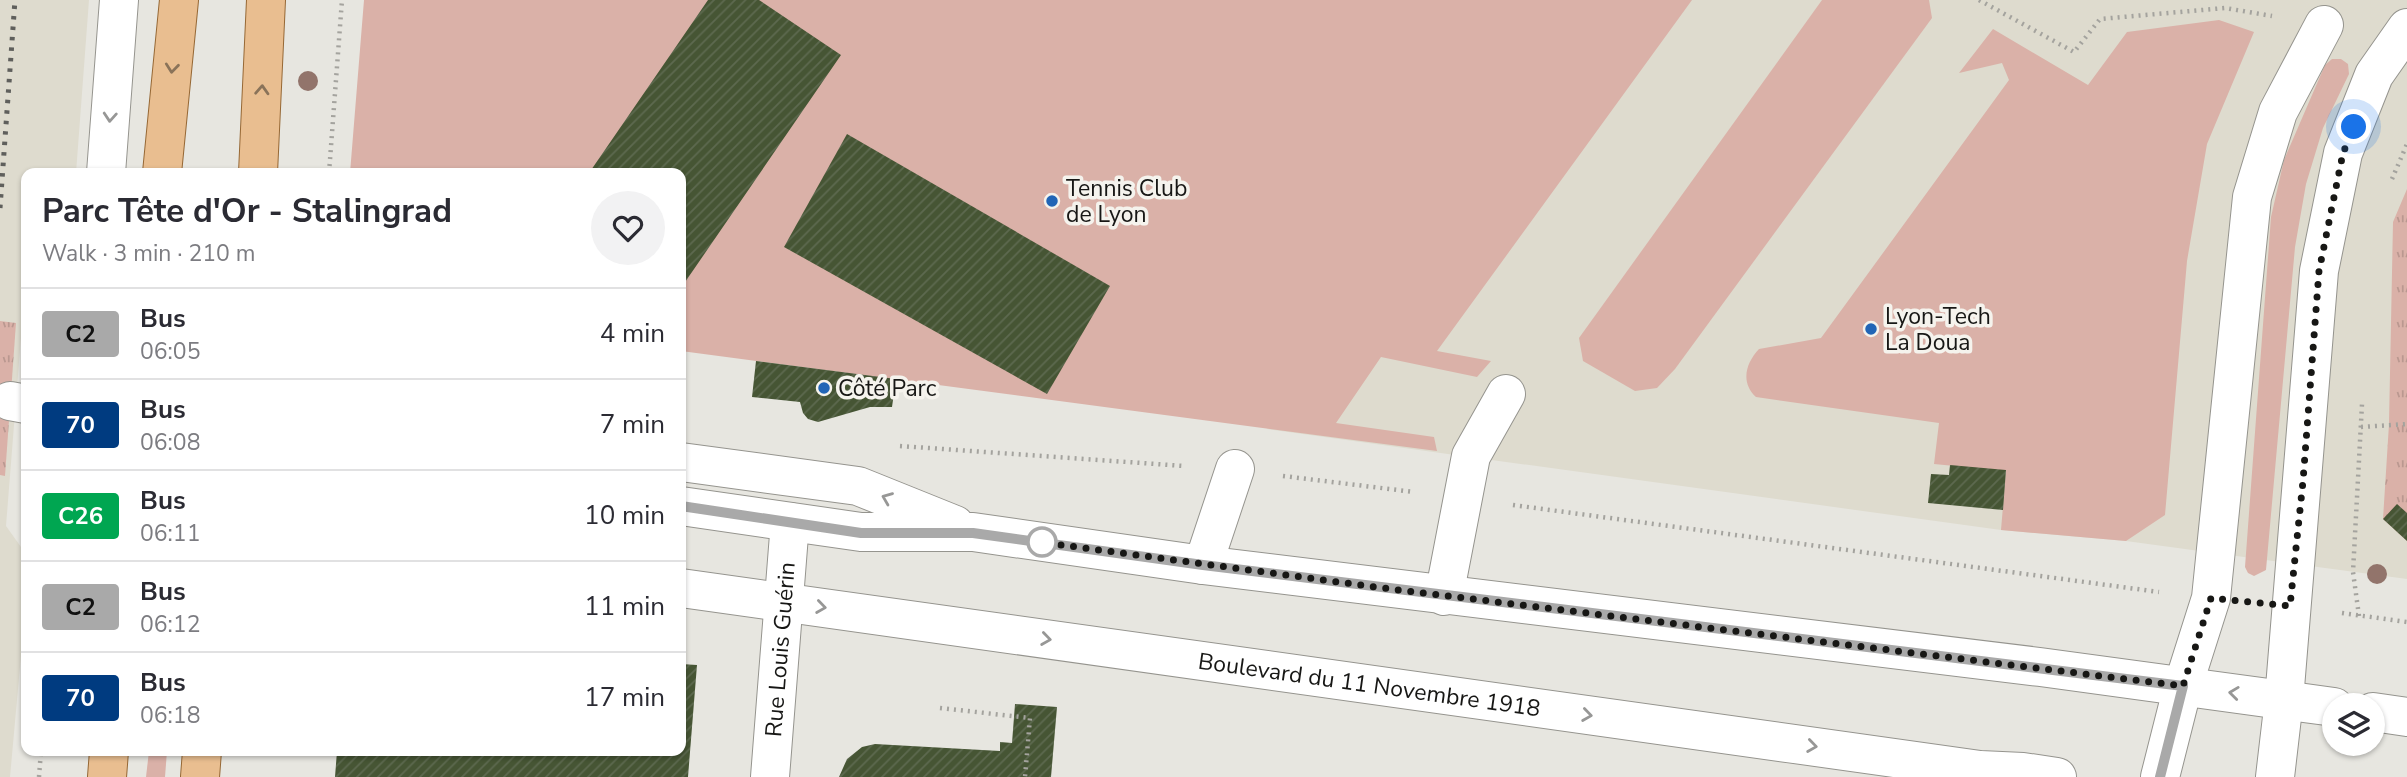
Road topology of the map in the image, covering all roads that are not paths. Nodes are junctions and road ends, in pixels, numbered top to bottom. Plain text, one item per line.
1 (119, 0) edge
2 (179, 0) edge
3 (266, 0) edge
4 (2324, 25) road end
5 (2407, 28) edge
6 (106, 168) edge
7 (162, 168) edge
8 (258, 168) edge
9 (1506, 394) dead end
10 (686, 463) edge
11 (1235, 469) road end
12 (686, 507) edge
13 (790, 522) junction
14 (973, 533) junction
15 (1203, 565) junction
16 (686, 588) edge
17 (1444, 596) junction
18 (783, 601) junction
19 (2183, 686) junction
20 (2284, 700) junction
21 (2322, 705) edge
22 (2385, 714) edge
23 (2407, 717) edge
24 (109, 756) edge
25 (202, 756) edge
26 (107, 777) edge
27 (200, 777) edge
28 (770, 777) edge
29 (2057, 777) edge
30 (2160, 777) edge
31 (2274, 777) edge

1 -> 6 street
2 -> 7 main road
8 -> 3 main road
4 - 19 street
5 - 20 street
9 - 17 street
14 -> 10 street
11 - 15 street
12 - 13 street
13 - 14 street
13 - 18 street, Rue Louis Guérin
14 - 15 street
15 - 17 street
16 - 18 street, Boulevard du 11 Novembre 1918
17 - 19 street
18 - 28 street, Rue Louis Guérin
18 -> 29 street, Boulevard du 11 Novembre 1918
20 -> 19 street
19 - 30 street
20 - 21 street
20 - 31 street
22 - 23 street
24 - 26 main road
25 - 27 main road

